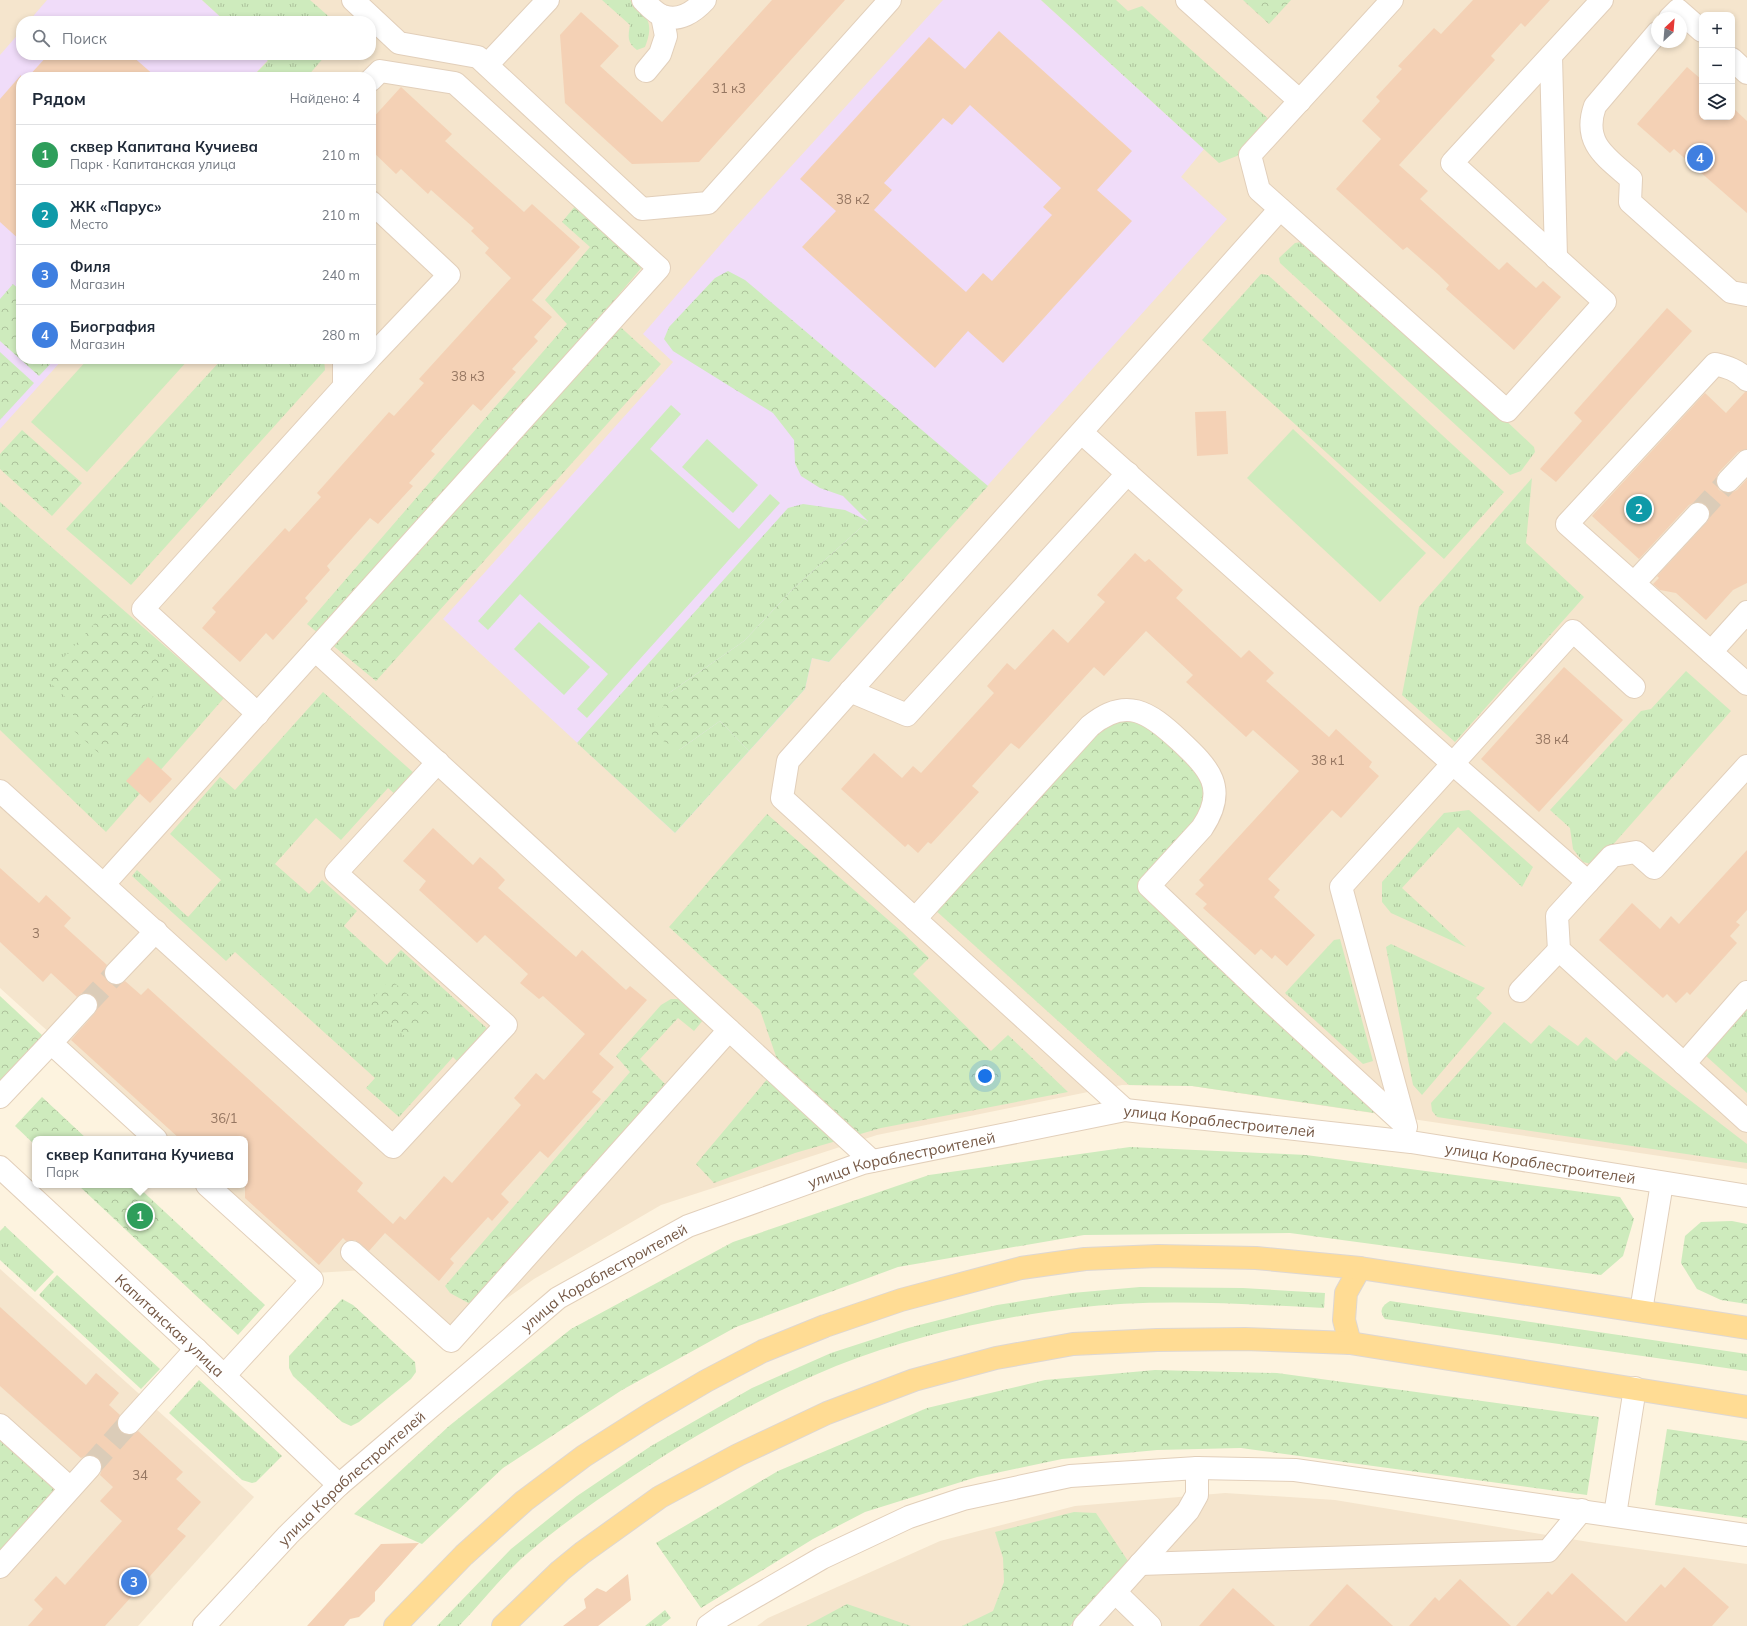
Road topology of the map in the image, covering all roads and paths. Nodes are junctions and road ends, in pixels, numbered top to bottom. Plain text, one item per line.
1 (353, 0) edge
2 (548, 0) edge
3 (643, 0) edge
4 (705, 0) edge
5 (890, 0) edge
6 (1187, 0) edge
7 (1392, 0) edge
8 (1602, 0) edge
9 (1674, 9) edge
10 (370, 16) edge
11 (662, 16) junction
12 (376, 22) edge
13 (1699, 29) edge
14 (1651, 40) edge
15 (1551, 56) junction
16 (1735, 62) edge
17 (487, 65) junction
18 (646, 72) dead end
19 (1747, 72) edge
20 (376, 75) edge
21 (1300, 101) junction
22 (620, 189) junction
23 (376, 207) edge
24 (1280, 209) junction
25 (600, 213) junction
26 (1556, 258) junction
27 (1747, 295) edge
28 (376, 352) edge
29 (344, 364) edge
30 (364, 364) edge
31 (1747, 380) edge
32 (344, 386) junction
33 (1082, 433) junction
34 (1747, 460) edge
35 (1128, 473) junction
36 (1728, 481) tunnel mouth
37 (1698, 514) tunnel mouth
38 (1634, 583) junction
39 (1747, 612) edge
40 (315, 650) junction
41 (1711, 652) junction
42 (1747, 684) edge
43 (1634, 686) dead end
44 (850, 691) junction
45 (258, 714) junction
46 (438, 762) junction
47 (1452, 763) junction
48 (1747, 766) edge
49 (0, 791) edge
50 (1588, 882) junction
51 (104, 884) junction
52 (915, 919) junction
53 (156, 931) junction
54 (1559, 950) junction
55 (116, 973) tunnel mouth
56 (1520, 991) dead end
57 (1747, 992) edge
58 (86, 1005) tunnel mouth
59 (729, 1030) junction
60 (50, 1043) junction
61 (1684, 1064) junction
62 (0, 1098) edge
63 (1125, 1110) junction
64 (1747, 1120) edge
65 (1408, 1133) junction
66 (153, 1136) edge
67 (872, 1161) junction
68 (4, 1180) edge
69 (1662, 1183) junction
70 (209, 1188) edge
71 (1747, 1196) edge
72 (352, 1252) dead end
73 (1360, 1268) junction
74 (1641, 1311) junction
75 (1747, 1328) edge
76 (1350, 1343) junction
77 (196, 1349) junction
78 (224, 1376) junction
79 (1635, 1388) junction
80 (1747, 1407) edge
81 (129, 1423) tunnel mouth
82 (0, 1425) edge
83 (90, 1467) tunnel mouth
84 (1197, 1468) junction
85 (339, 1485) junction
86 (70, 1488) junction
87 (1582, 1510) junction
88 (1615, 1515) junction
89 (1737, 1534) edge
90 (1747, 1552) edge
91 (1140, 1564) junction
92 (0, 1567) edge
93 (1115, 1592) junction
94 (721, 1623) edge
95 (204, 1626) edge
96 (395, 1626) edge
97 (503, 1626) edge
98 (1084, 1626) edge
99 (1150, 1626) edge

1 - 10 street
2 - 17 street
3 - 11 street
4 - 11 street
5 - 22 street
6 - 21 street
7 - 21 street
8 - 15 street
9 - 13 street
11 - 18 street
12 - 17 street
14 - 27 street
15 - 26 street
15 - 26 street
16 - 19 street
17 - 22 street
20 - 25 street
21 - 24 street
22 - 25 street
23 - 28 street
24 - 26 street
24 - 33 street
25 - 40 street
29 - 32 street
30 - 32 street
31 - 38 street
32 - 45 street
33 - 35 street
33 - 44 street
34 - 36 street
35 - 44 street
35 - 47 street
37 - 38 street
38 - 41 street
39 - 41 street
40 - 45 street
40 - 46 street
41 - 42 street
43 - 47 street
44 - 52 street
45 - 51 street
46 - 53 street
46 - 59 street
47 - 50 street
47 - 65 street
48 - 50 street
49 - 51 street
50 - 54 street
51 - 53 street
52 - 63 street
52 - 65 street
53 - 55 street
54 - 56 street
54 - 61 street
57 - 61 street
58 - 60 street
59 - 67 street
59 - 72 street
60 - 62 street
60 - 66 street
61 - 64 street
63 - 65 street, улица Кораблестроителей
63 - 67 street, улица Кораблестроителей
65 - 69 street, улица Кораблестроителей
67 - 85 street, улица Кораблестроителей
68 - 77 street, Капитанская улица
69 - 71 street, улица Кораблестроителей
69 - 74 street
70 - 78 street
73 - 74 main road
73 - 76 main road
73 - 96 main road
74 - 75 main road
76 - 79 main road
76 - 97 main road
77 - 78 street, Капитанская улица
77 - 81 street
78 - 85 street, Капитанская улица
79 - 80 main road
79 - 88 street
82 - 86 street
83 - 86 street
84 - 87 street
84 - 91 street
84 - 94 street
85 - 95 street, улица Кораблестроителей
86 - 92 street
87 - 88 street
87 - 91 street
88 - 89 street
89 - 90 street
91 - 93 street
93 - 98 street
93 - 99 street

